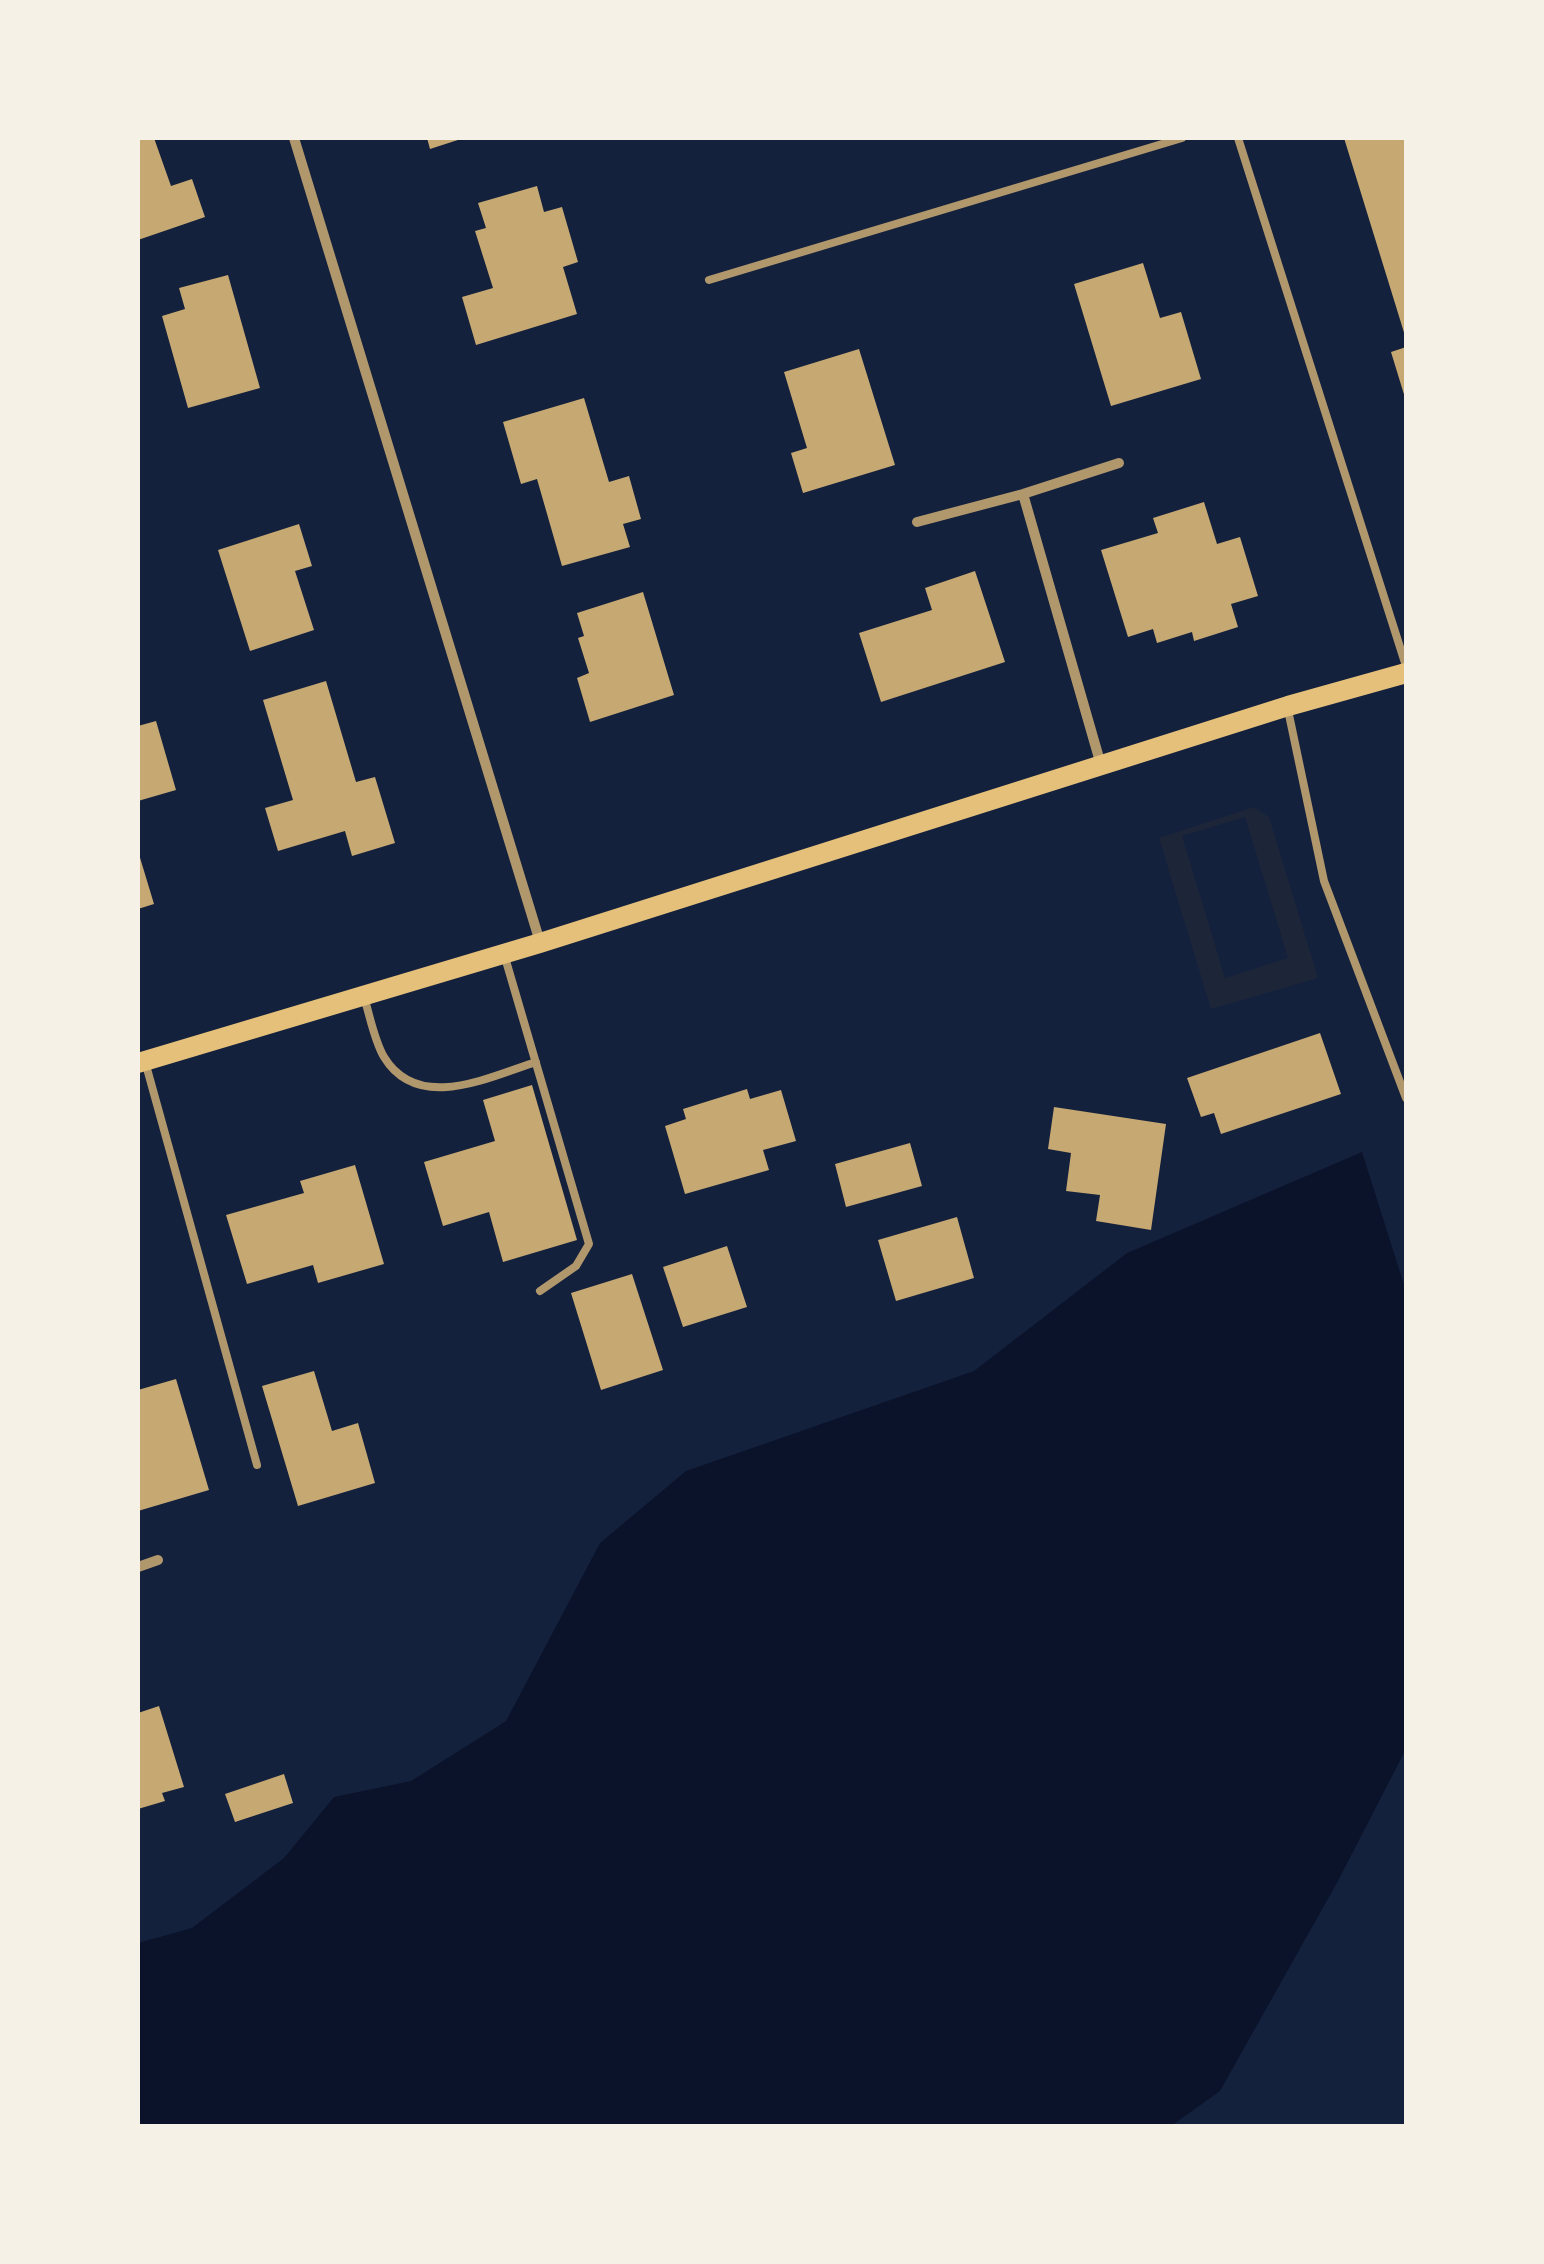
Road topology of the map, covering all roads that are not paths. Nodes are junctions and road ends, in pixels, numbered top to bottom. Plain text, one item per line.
1 (294, 138) edge
2 (1182, 138) edge
3 (1238, 138) edge
4 (709, 280) dead end
5 (1119, 464) dead end
6 (1023, 494) junction
7 (916, 522) dead end
8 (1406, 670) edge
9 (1288, 706) junction
10 (1102, 764) junction
11 (540, 943) junction
12 (504, 954) junction
13 (363, 996) junction
14 (141, 1062) edge
15 (536, 1062) junction
16 (1406, 1098) edge
17 (540, 1291) dead end
18 (258, 1465) dead end
19 (158, 1560) dead end
20 (138, 1567) edge

1 - 11 street
2 - 4 lane
3 - 8 lane
5 - 6 street
6 - 7 street
6 - 10 street
8 - 9 main road
9 - 10 main road
9 - 16 lane
10 - 11 main road
11 - 12 main road
12 - 13 main road
12 - 15 lane
13 - 14 main road
13 - 15 lane
14 - 18 lane
15 - 17 lane
19 - 20 street

